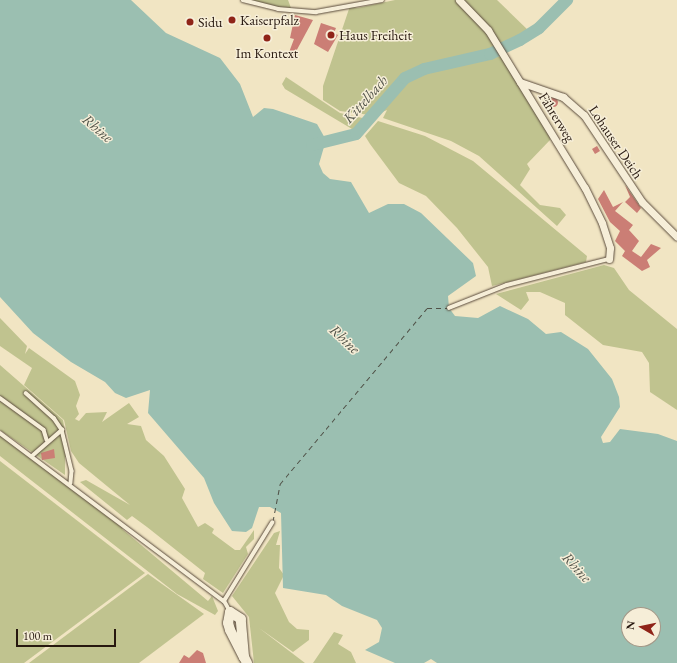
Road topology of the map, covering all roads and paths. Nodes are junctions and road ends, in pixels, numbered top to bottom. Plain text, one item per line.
1 (243, 0) edge
2 (382, 0) edge
3 (459, 0) edge
4 (520, 82) junction
5 (677, 237) edge
6 (609, 259) joint
7 (449, 308) dead end
8 (26, 393) dead end
9 (0, 398) edge
10 (62, 430) junction
11 (0, 432) edge
12 (47, 440) junction
13 (32, 456) junction
14 (71, 483) junction
15 (272, 523) dead end
16 (224, 601) junction
17 (230, 612) joint
18 (246, 660) edge

1 - 2 lane
3 - 4 street, Fährerweg
4 - 5 street, Lohauser Deich
4 - 6 street, Fährerweg
6 - 7 lane
8 - 10 lane
9 - 12 lane
10 - 12 lane
10 - 14 lane
11 - 13 lane
12 - 13 lane
13 - 14 lane
14 - 16 lane
15 - 16 lane
16 - 17 lane
17 - 18 street

